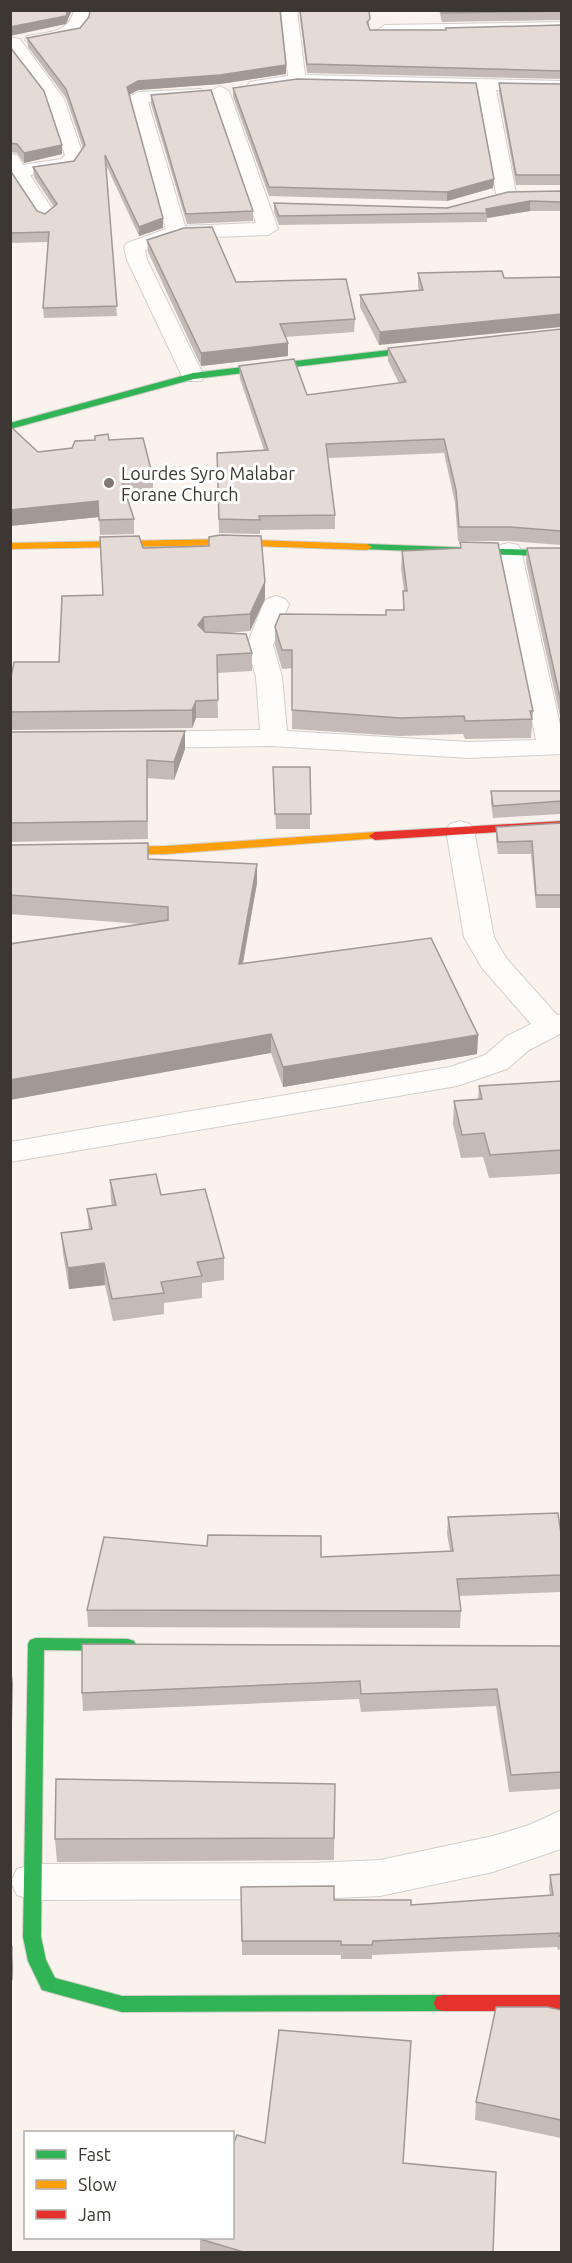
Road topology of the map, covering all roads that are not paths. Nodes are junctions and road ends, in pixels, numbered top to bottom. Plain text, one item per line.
1 (82, 10) edge
2 (289, 10) edge
3 (561, 27) edge
4 (12, 43) edge
5 (297, 80) junction
6 (385, 81) junction
7 (486, 84) junction
8 (561, 86) edge
9 (220, 91) junction
10 (15, 165) edge
11 (506, 193) junction
12 (528, 193) edge
13 (486, 199) edge
14 (46, 215) edge
15 (177, 234) junction
16 (444, 346) edge
17 (193, 376) junction
18 (10, 426) edge
19 (10, 546) edge
20 (509, 550) junction
21 (561, 554) edge
22 (276, 604) dead end
23 (274, 739) junction
24 (111, 741) edge
25 (556, 747) edge
26 (561, 824) edge
27 (460, 830) junction
28 (10, 853) edge
29 (556, 1024) edge
30 (10, 1152) edge
31 (144, 1645) edge
32 (561, 1827) edge
33 (33, 1882) junction
34 (561, 2003) edge

1 - 4 street
2 - 5 street
3 - 6 street
4 - 10 street
5 - 6 street
5 - 9 street
6 - 7 street
7 - 8 street
7 - 11 street
9 - 15 street
9 - 15 street
10 - 14 street
11 - 12 street
11 - 13 street
15 - 17 street
16 - 17 main road
17 - 18 main road
19 - 20 main road
20 - 21 main road
20 - 25 street
22 - 23 street
23 - 24 street
23 - 25 street
26 - 27 main road
27 - 28 main road
27 - 29 street
29 - 30 street
31 - 33 main road
32 - 33 street
33 - 34 main road

